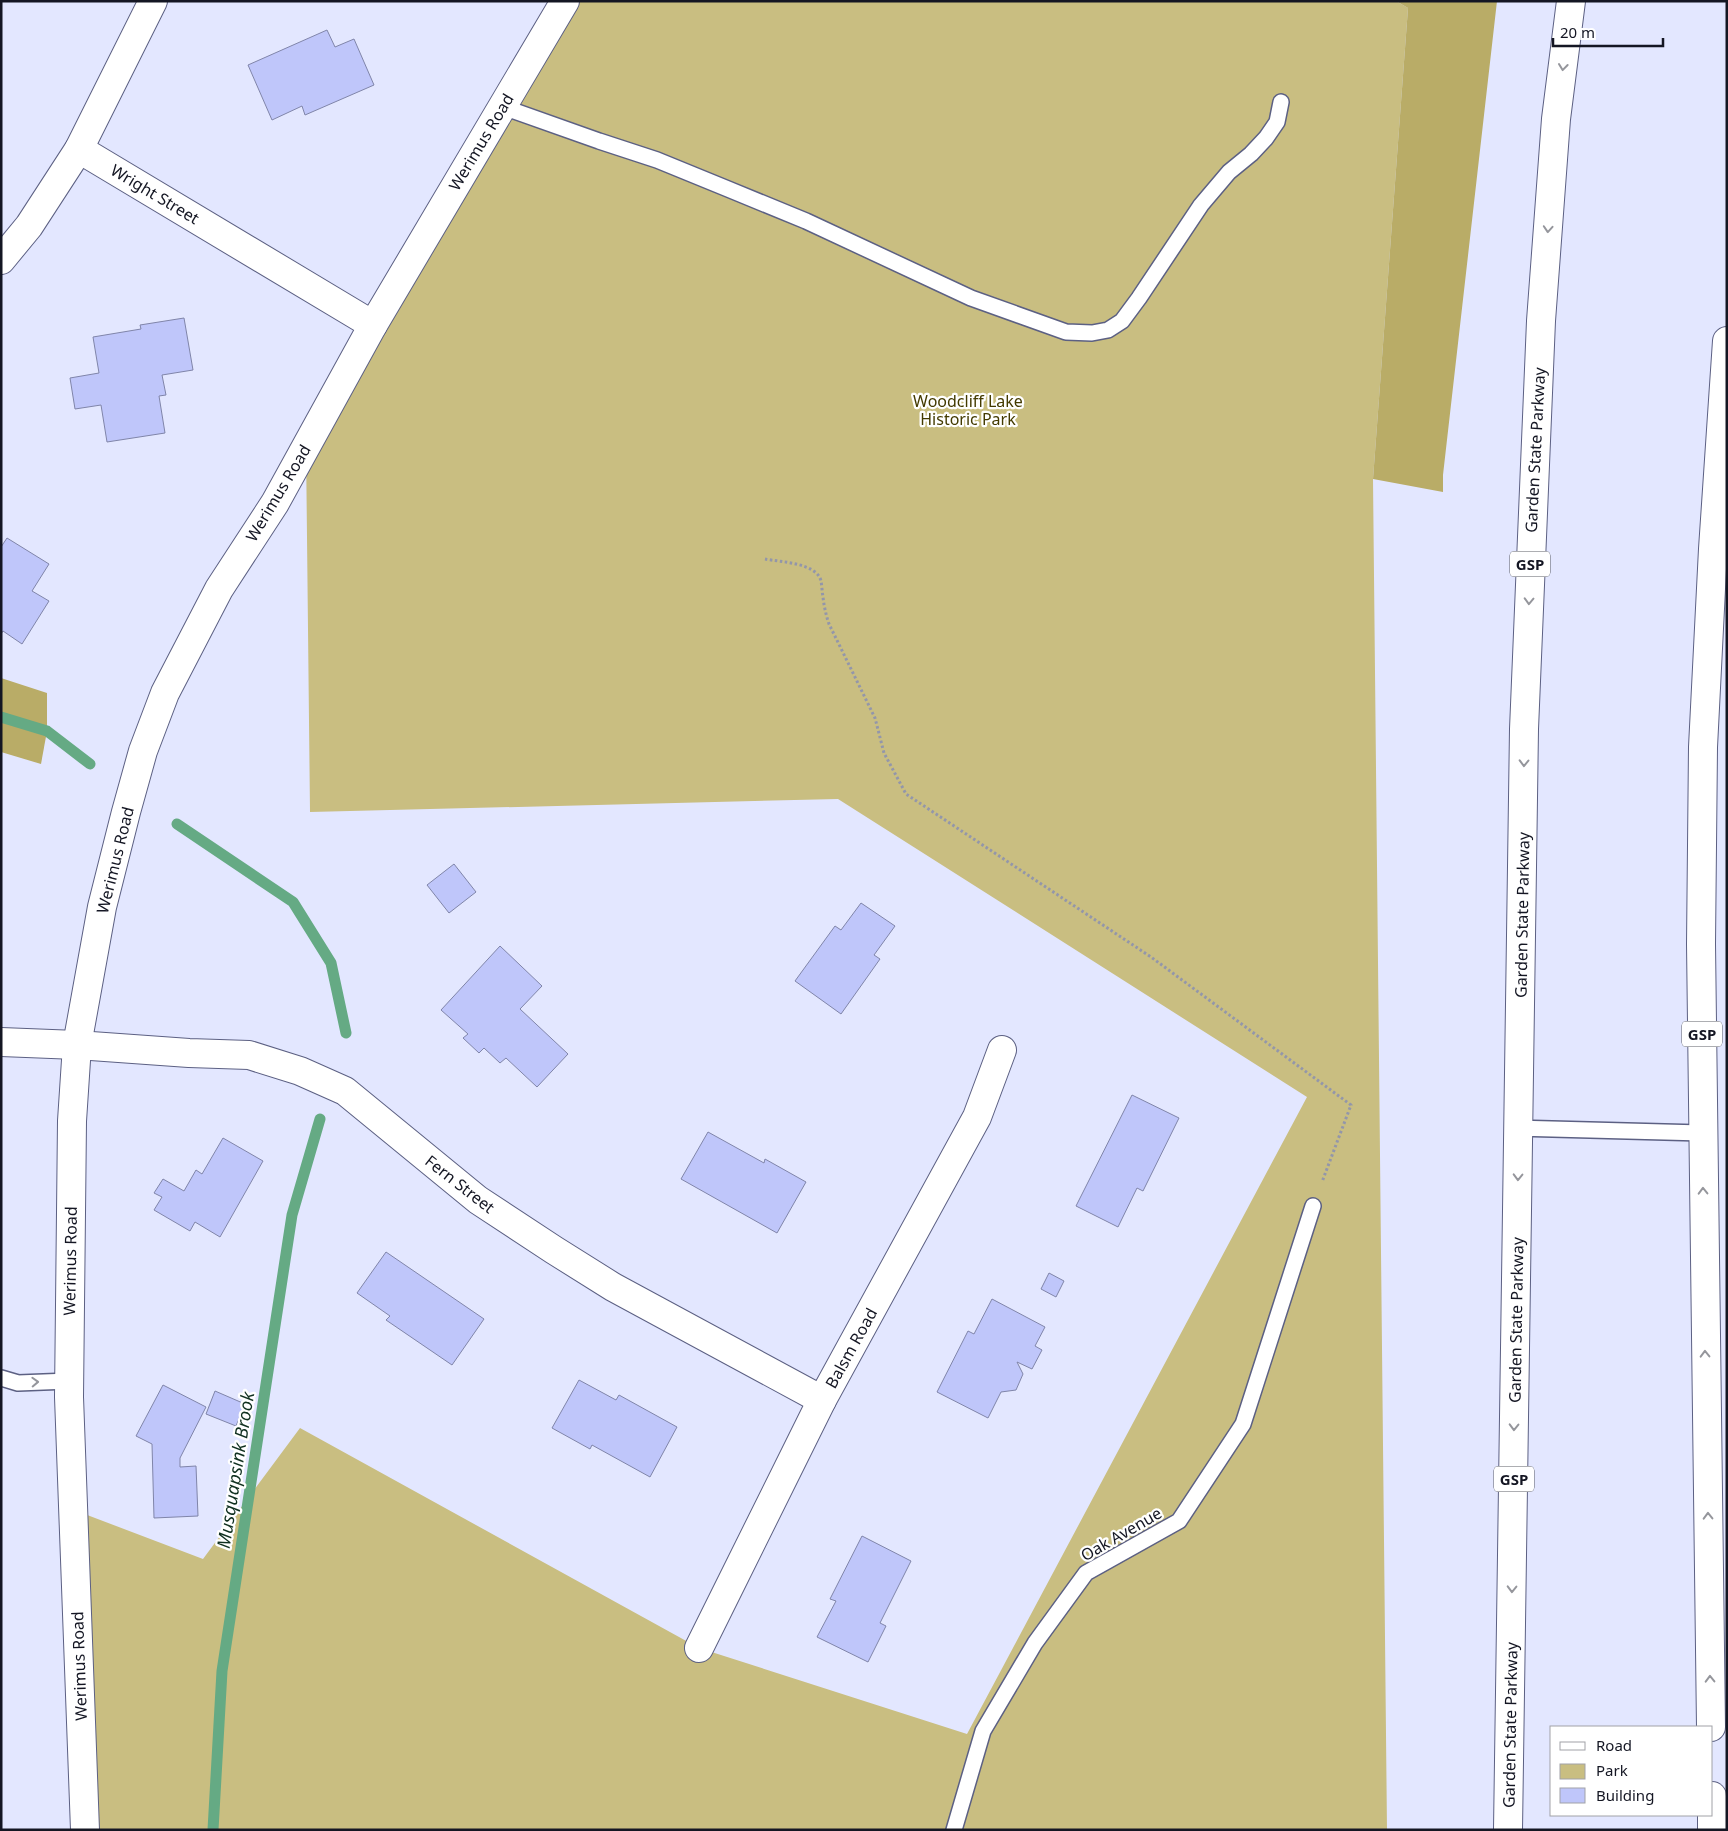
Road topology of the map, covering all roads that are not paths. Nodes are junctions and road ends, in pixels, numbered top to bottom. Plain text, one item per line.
1 (153, 1) edge
2 (565, 1) edge
3 (1571, 1) edge
4 (1281, 102) dead end
5 (503, 107) junction
6 (79, 149) junction
7 (1, 260) edge
8 (373, 325) junction
9 (1727, 341) edge
10 (1, 1042) edge
11 (77, 1045) junction
12 (1002, 1050) dead end
13 (1519, 1128) junction
14 (1702, 1133) junction
15 (1313, 1206) road end
16 (1, 1378) edge
17 (69, 1381) junction
18 (822, 1400) junction
19 (699, 1648) dead end
20 (1711, 1726) edge
21 (1712, 1816) edge
22 (85, 1830) edge
23 (954, 1830) edge
24 (1508, 1830) edge
25 (1712, 1830) edge

1 - 6 main road
2 - 5 main road, Werimus Road
3 -> 13 main road, Garden State Parkway / GSP
4 - 5 lane
5 - 8 main road, Werimus Road
6 - 7 main road
6 - 8 main road, Wright Street
8 - 11 main road, Werimus Road
9 - 14 main road, GSP
10 - 11 main road, Fern Street
11 - 17 main road, Werimus Road
11 - 18 main road, Fern Street
12 - 18 main road, Balsm Road
13 - 14 lane
13 -> 24 main road, Garden State Parkway / GSP
20 -> 14 main road, GSP
15 - 23 lane, Oak Avenue
16 -> 17 lane
17 - 22 main road, Werimus Road
18 - 19 main road, Balsm Road
21 - 25 main road

